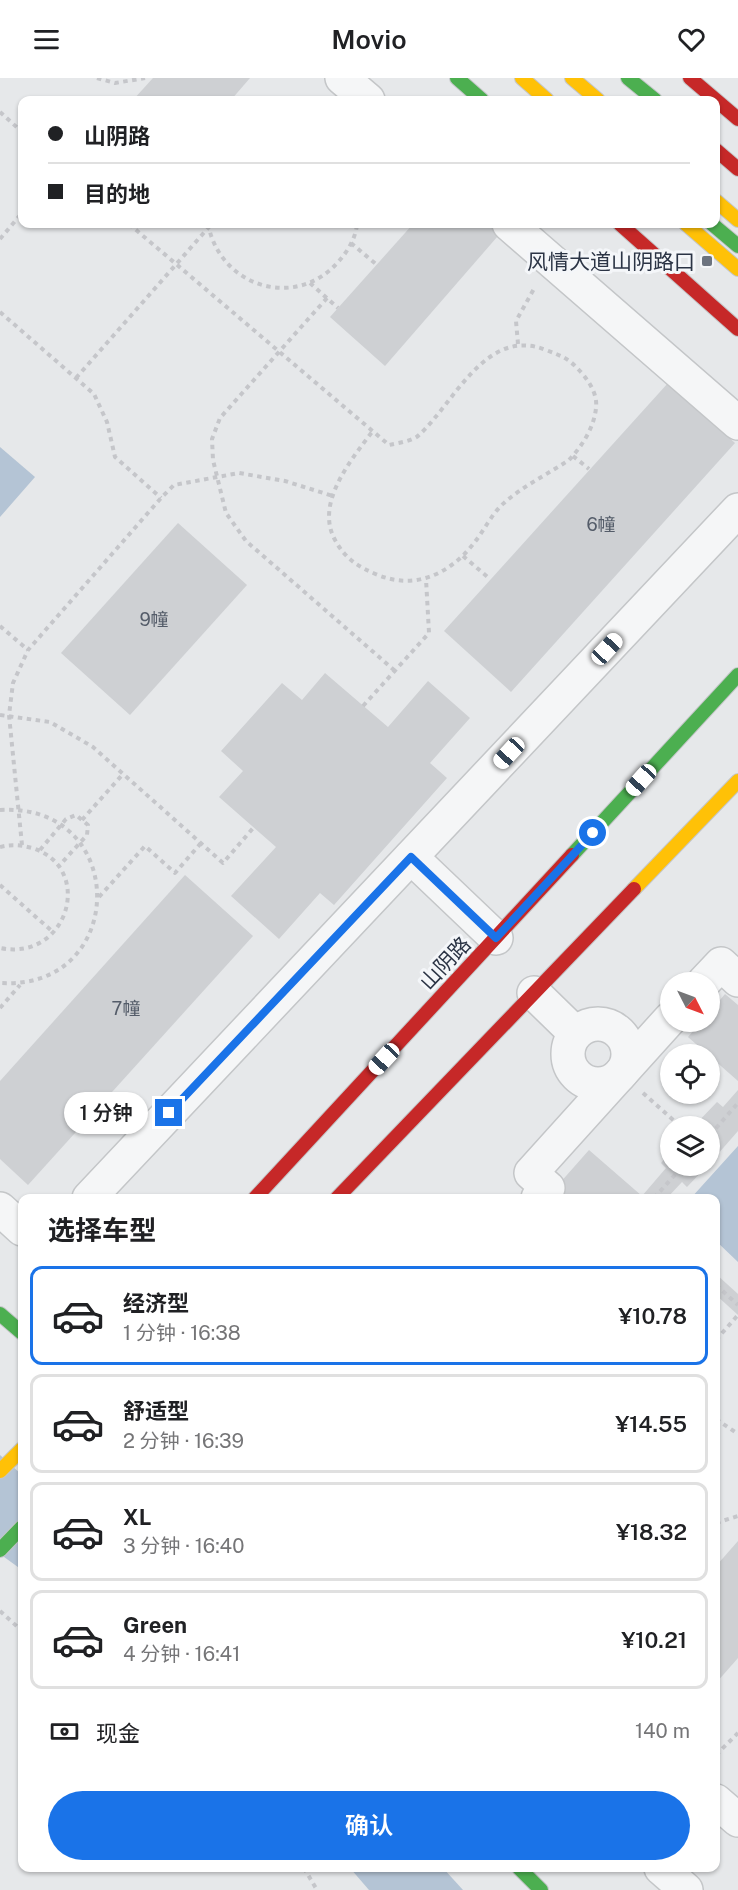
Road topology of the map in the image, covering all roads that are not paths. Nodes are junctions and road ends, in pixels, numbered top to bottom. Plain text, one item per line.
1 (342, 78) edge
2 (457, 78) edge
3 (522, 78) edge
4 (540, 78) edge
5 (572, 78) edge
6 (628, 78) edge
7 (690, 78) edge
8 (363, 96) edge
9 (477, 96) edge
10 (550, 96) edge
11 (551, 96) edge
12 (593, 96) edge
13 (650, 96) edge
14 (711, 96) edge
15 (720, 104) edge
16 (738, 119) edge
17 (720, 153) edge
18 (738, 169) edge
19 (720, 204) edge
20 (738, 220) edge
21 (514, 228) edge
22 (624, 228) edge
23 (691, 228) edge
24 (717, 228) edge
25 (738, 246) edge
26 (738, 269) edge
27 (738, 329) edge
28 (738, 423) edge
29 (738, 510) edge
30 (738, 675) edge
31 (738, 781) edge
32 (411, 857) junction
33 (496, 938) junction
34 (714, 972) edge
35 (738, 980) edge
36 (534, 993) junction
37 (660, 1031) edge
38 (575, 1033) junction
39 (621, 1073) junction
40 (92, 1194) edge
41 (259, 1194) edge
42 (341, 1194) edge
43 (542, 1194) edge
44 (0, 1209) edge
45 (18, 1225) edge
46 (0, 1314) edge
47 (18, 1330) edge
48 (18, 1454) edge
49 (0, 1471) edge
50 (18, 1531) edge
51 (0, 1550) edge
52 (720, 1804) edge
53 (738, 1820) edge
54 (523, 1872) edge
55 (666, 1872) edge
56 (542, 1890) edge
57 (686, 1890) edge

1 - 8 street
2 - 9 main road
3 - 10 main road
4 - 11 main road
5 - 12 main road
6 - 13 main road
7 - 14 main road
15 - 16 main road
17 - 18 main road
19 - 20 main road
21 - 28 street
22 - 27 main road
23 - 26 main road
24 - 25 main road
29 - 32 street
30 - 33 main road, 山阴路
31 - 36 main road
32 - 33 street
32 - 40 street
33 - 41 main road, 山阴路
34 - 35 street
36 - 38 street
36 - 42 main road
37 - 39 street
38 - 39 street
38 - 39 street
39 - 43 street
44 - 45 street
46 - 47 main road
48 - 49 main road
50 - 51 main road
52 - 53 street
54 - 56 main road
55 - 57 street

